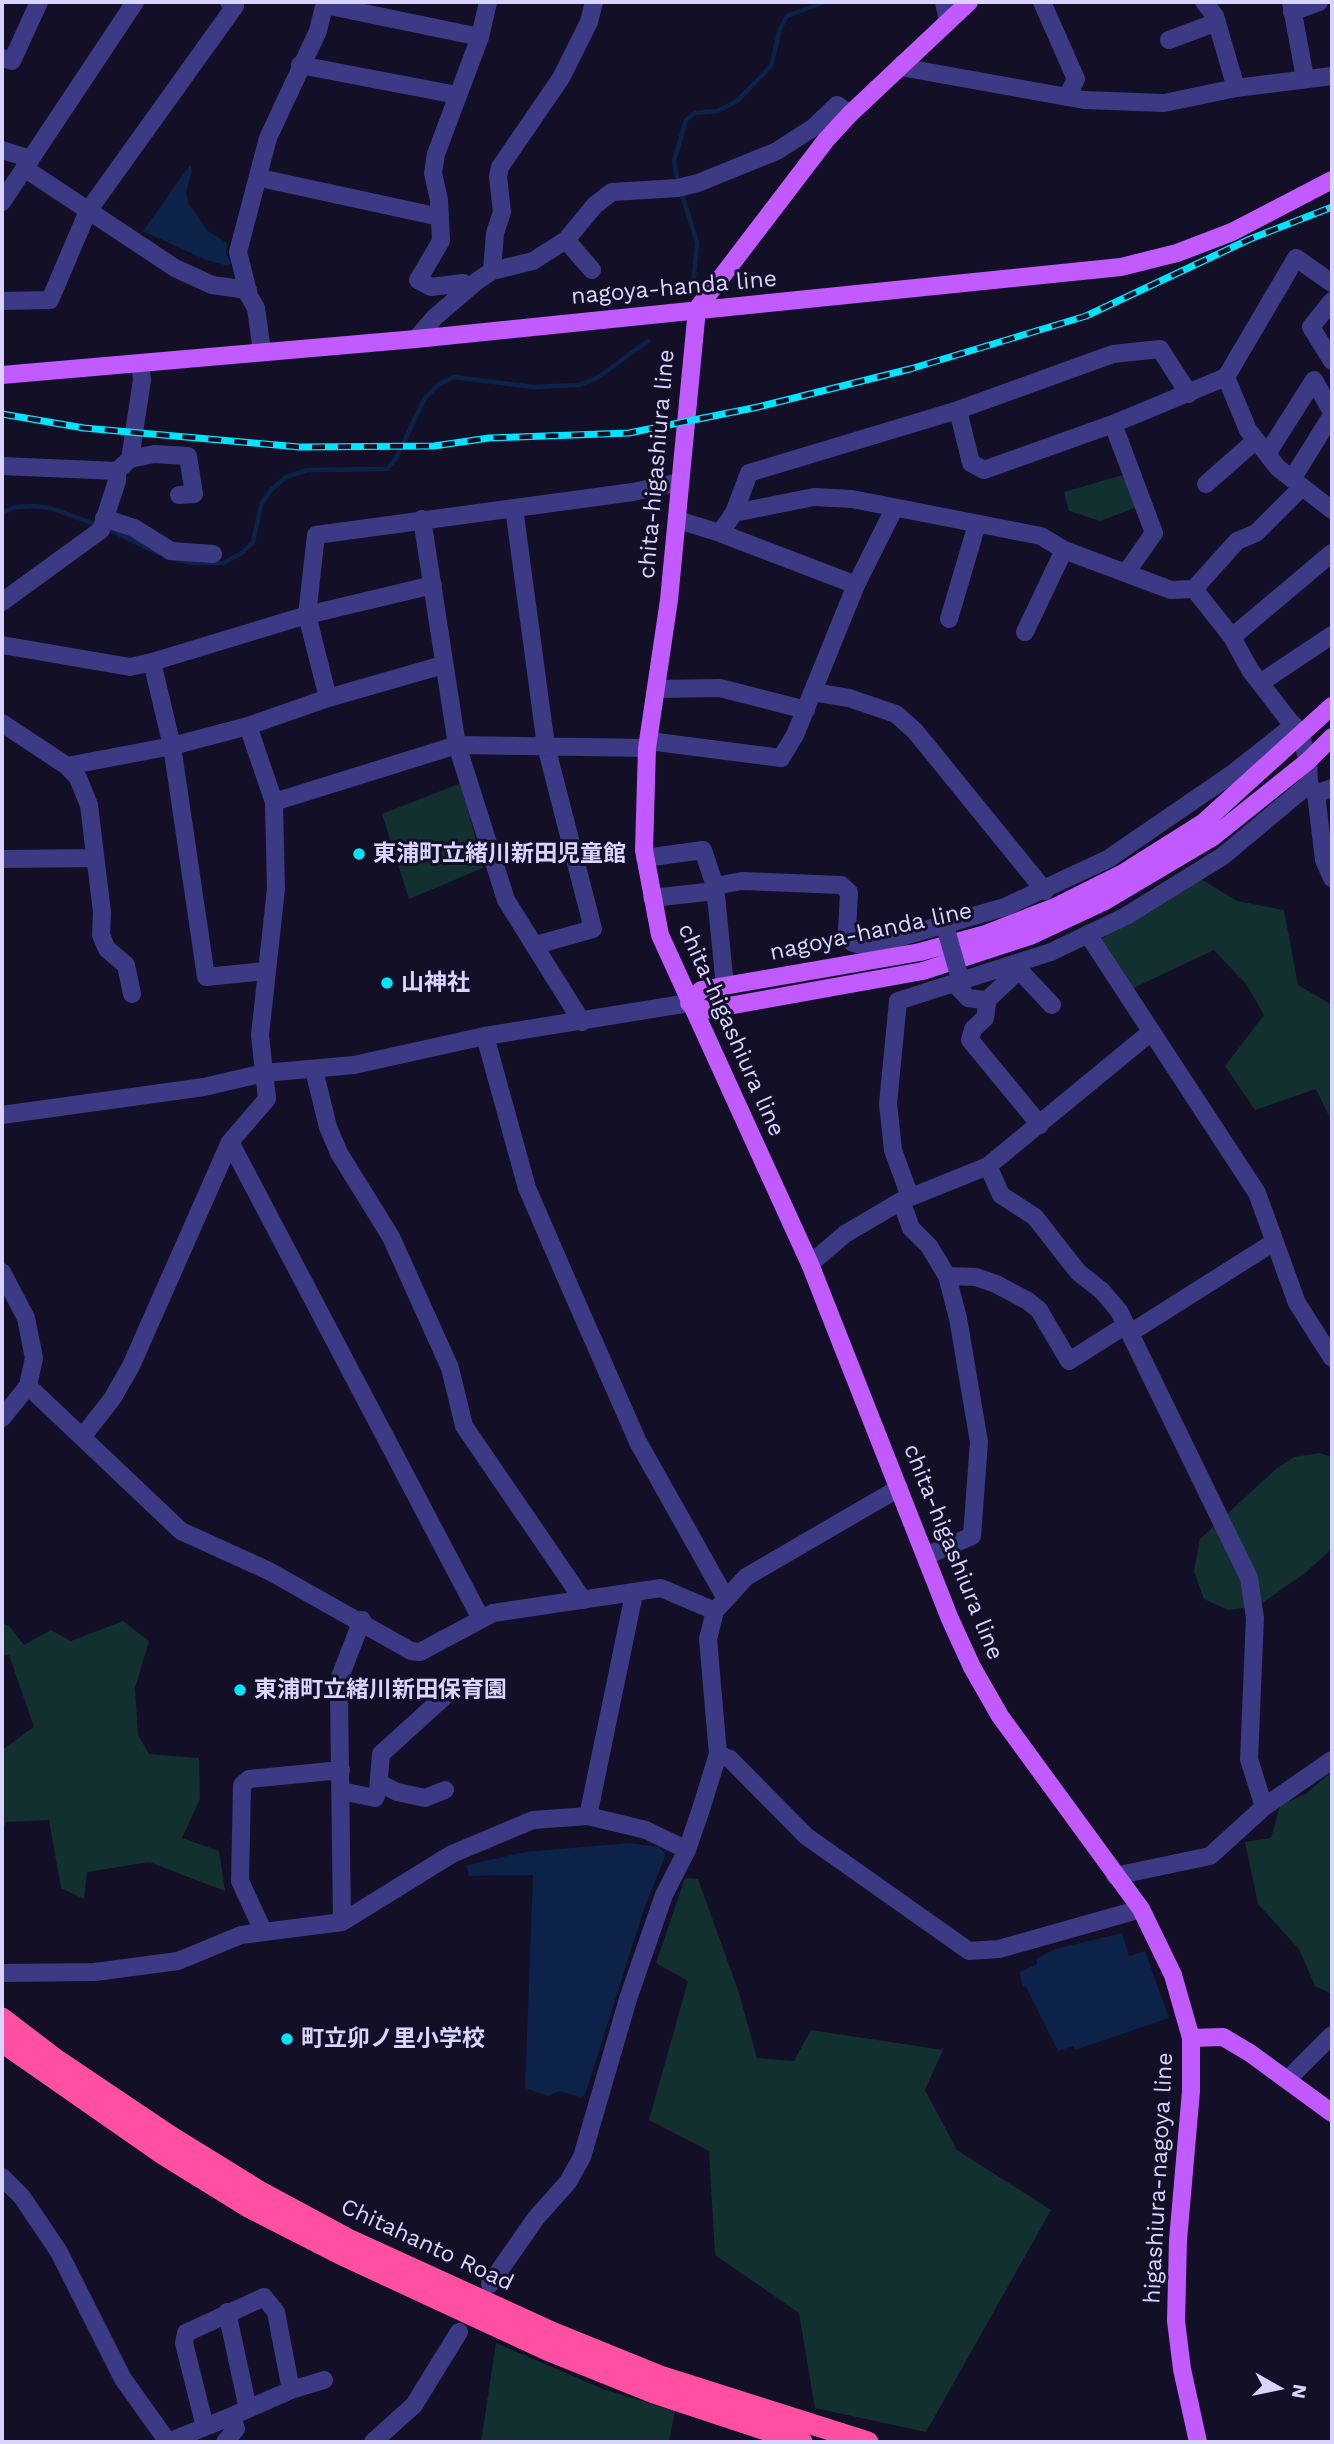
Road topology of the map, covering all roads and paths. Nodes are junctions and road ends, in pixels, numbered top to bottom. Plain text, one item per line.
1 (39, 2) edge
2 (135, 2) edge
3 (229, 2) edge
4 (488, 2) edge
5 (594, 2) edge
6 (944, 2) edge
7 (969, 2) edge
8 (1042, 2) edge
9 (1204, 2) edge
10 (1319, 2) edge
11 (325, 3) edge
12 (1291, 7) edge
13 (948, 21) junction
14 (1217, 22) junction
15 (480, 37) junction
16 (1169, 40) dead end
17 (2, 58) edge
18 (902, 64) junction
19 (300, 65) junction
20 (1332, 76) edge
21 (1305, 78) junction
22 (1236, 89) junction
23 (457, 95) junction
24 (1067, 97) junction
25 (850, 114) junction
26 (2, 150) edge
27 (28, 163) junction
28 (260, 178) junction
29 (1332, 180) edge
30 (2, 202) edge
31 (89, 211) junction
32 (440, 216) junction
33 (566, 240) junction
34 (492, 271) junction
35 (592, 271) dead end
36 (1332, 283) edge
37 (467, 288) junction
38 (248, 290) junction
39 (2, 301) edge
40 (1332, 301) edge
41 (698, 309) junction
42 (416, 339) junction
43 (262, 352) junction
44 (1332, 361) edge
45 (140, 363) junction
46 (2, 375) edge
47 (1226, 377) junction
48 (1189, 394) junction
49 (958, 410) junction
50 (1332, 414) edge
51 (1113, 424) junction
52 (1261, 447) junction
53 (124, 465) junction
54 (2, 466) edge
55 (680, 482) junction
56 (1297, 483) junction
57 (1206, 484) dead end
58 (179, 495) dead end
59 (514, 508) junction
60 (894, 509) junction
61 (1332, 510) edge
62 (734, 513) junction
63 (422, 519) junction
64 (678, 520) junction
65 (103, 523) junction
66 (977, 524) junction
67 (720, 533) junction
68 (1064, 550) junction
69 (1332, 553) edge
70 (213, 554) dead end
71 (1126, 573) junction
72 (433, 585) junction
73 (856, 585) junction
74 (1194, 589) junction
75 (2, 602) edge
76 (307, 615) junction
77 (949, 619) dead end
78 (1026, 632) dead end
79 (1332, 635) edge
80 (1232, 637) junction
81 (2, 645) edge
82 (152, 662) junction
83 (443, 665) junction
84 (1260, 683) junction
85 (656, 689) junction
86 (813, 692) junction
87 (328, 698) junction
88 (1332, 706) edge
89 (806, 710) junction
90 (2, 723) edge
91 (248, 726) junction
92 (1298, 730) junction
93 (1332, 737) edge
94 (648, 744) junction
95 (457, 745) junction
96 (172, 746) junction
97 (546, 746) junction
98 (1308, 761) junction
99 (67, 766) junction
100 (1319, 788) edge
101 (274, 802) junction
102 (95, 858) junction
103 (645, 858) junction
104 (1328, 858) edge
105 (2, 859) edge
106 (1332, 878) edge
107 (715, 889) junction
108 (1045, 891) junction
109 (652, 898) junction
110 (945, 926) junction
111 (1089, 936) junction
112 (537, 945) junction
113 (1018, 966) junction
114 (265, 971) junction
115 (958, 983) junction
116 (725, 986) junction
117 (132, 994) dead end
118 (985, 1002) junction
119 (690, 1003) junction
120 (1052, 1005) dead end
121 (582, 1022) junction
122 (1151, 1032) junction
123 (485, 1036) junction
124 (314, 1070) junction
125 (264, 1073) junction
126 (2, 1115) edge
127 (1040, 1125) junction
128 (230, 1142) junction
129 (988, 1166) junction
130 (905, 1199) junction
131 (1274, 1242) junction
132 (810, 1264) junction
133 (2, 1272) edge
134 (947, 1276) junction
135 (1128, 1329) junction
136 (1332, 1358) edge
137 (28, 1386) junction
138 (2, 1418) edge
139 (83, 1436) junction
140 (899, 1488) junction
141 (926, 1556) junction
142 (634, 1594) junction
143 (583, 1600) junction
144 (720, 1604) junction
145 (480, 1618) junction
146 (362, 1620) junction
147 (445, 1696) dead end
148 (718, 1754) junction
149 (1332, 1760) edge
150 (341, 1770) junction
151 (379, 1783) junction
152 (445, 1790) dead end
153 (341, 1791) junction
154 (1264, 1807) junction
155 (588, 1816) junction
156 (687, 1850) junction
157 (1115, 1876) junction
158 (1141, 1909) junction
159 (342, 1922) junction
160 (263, 1931) junction
161 (2, 1973) edge
162 (2, 2018) edge
163 (1332, 2035) edge
164 (1191, 2038) junction
165 (2, 2042) edge
166 (1287, 2080) junction
167 (1332, 2113) edge
168 (2, 2177) edge
169 (490, 2284) dead end
170 (228, 2312) junction
171 (458, 2332) dead end
172 (324, 2380) dead end
173 (291, 2390) junction
174 (240, 2412) junction
175 (205, 2427) junction
176 (168, 2442) edge
177 (225, 2442) edge
178 (373, 2442) edge
179 (802, 2442) edge
180 (868, 2442) edge
181 (1198, 2442) edge

1 - 17 street
2 - 27 street
3 - 31 street
4 - 15 street
5 - 34 street
6 - 13 street
7 - 13 main road
8 - 24 street
9 - 14 street
10 - 12 street
11 - 15 street
11 - 19 street
12 - 21 street
13 - 18 main road
14 - 16 street
14 - 22 street
15 - 23 street
18 - 24 street
18 - 25 main road
19 - 23 street
19 - 28 street
20 - 21 street
21 - 22 street
22 - 24 street
23 - 32 street
25 - 33 street
25 - 41 main road
26 - 27 street
27 - 30 street
27 - 31 street
28 - 32 street
28 - 38 street
29 - 41 main road, nagoya-handa line
31 - 38 street
31 - 39 street
32 - 37 street
33 - 34 street
33 - 35 street
34 - 37 street
36 - 47 street
37 - 42 street
38 - 43 street
40 - 44 street
41 - 42 main road, nagoya-handa line
41 - 55 main road, chita-higashiura line
42 - 43 main road, nagoya-handa line
43 - 45 main road, nagoya-handa line
45 - 46 main road, nagoya-handa line
45 - 53 street
47 - 48 street
47 - 52 street
48 - 49 street
48 - 51 street
49 - 51 street
49 - 62 street
50 - 52 street
50 - 56 street
51 - 71 street
52 - 56 street
52 - 57 street
53 - 54 street
53 - 58 street
53 - 65 street
55 - 59 street
55 - 64 main road, chita-higashiura line
56 - 61 street
56 - 74 street
59 - 63 street
59 - 97 street
60 - 62 street
60 - 66 street
60 - 73 street
62 - 67 street
63 - 72 street
63 - 76 street
64 - 67 street
64 - 85 main road, chita-higashiura line
65 - 70 street
65 - 75 street
66 - 68 street
66 - 77 street
67 - 73 street
68 - 71 street
68 - 78 street
69 - 80 street
71 - 74 street
72 - 76 street
72 - 83 street
73 - 86 street
74 - 80 street
76 - 82 street
76 - 87 street
79 - 84 street
80 - 84 street
81 - 82 street
82 - 96 street
83 - 87 street
83 - 95 street
84 - 92 street
85 - 89 street
85 - 94 main road, chita-higashiura line
86 - 89 street
86 - 108 street
87 - 91 street
88 - 92 main road, nagoya-handa line
89 - 94 street
90 - 99 street
91 - 96 street
91 - 101 street
92 - 98 street
92 - 108 street
92 - 116 main road, nagoya-handa line
93 - 98 main road, nagoya-handa line
94 - 97 street
94 - 103 main road, chita-higashiura line
95 - 97 street
95 - 101 street
95 - 112 street
96 - 99 street
96 - 114 street
97 - 112 street
98 - 100 street
98 - 119 main road, nagoya-handa line
99 - 102 street
100 - 104 street
100 - 111 street
101 - 114 street
102 - 105 street
102 - 117 street
103 - 107 street
103 - 109 main road, chita-higashiura line
104 - 106 street
107 - 109 street
107 - 110 street
107 - 116 street
108 - 110 street
109 - 119 main road, chita-higashiura line
110 - 115 street, bridge
111 - 113 street
111 - 122 street
112 - 121 street
113 - 115 street
113 - 118 street
113 - 120 street
114 - 125 street
115 - 118 street
115 - 130 street
116 - 119 main road, nagoya-handa line
118 - 127 street
119 - 121 street
119 - 132 main road, chita-higashiura line
121 - 123 street
122 - 127 street
122 - 131 street
123 - 124 street
123 - 144 street
124 - 125 street
124 - 143 street
125 - 126 street
125 - 128 street
127 - 129 street
128 - 139 street
128 - 145 street
129 - 130 street
129 - 135 street
130 - 132 street
130 - 134 street
131 - 135 street
131 - 136 street
132 - 140 main road, chita-higashiura line
133 - 137 street
134 - 135 street
134 - 141 street
135 - 154 street
137 - 138 street
137 - 139 street
139 - 146 street
140 - 141 main road, chita-higashiura line
140 - 144 street
141 - 157 main road, chita-higashiura line
142 - 143 street
142 - 144 street
142 - 155 street
143 - 145 street
144 - 148 street
145 - 146 street
146 - 150 street
147 - 151 street
148 - 156 street
148 - 158 street
149 - 154 street
150 - 153 street
150 - 160 street
151 - 152 street
151 - 153 street
153 - 159 street
154 - 157 street
155 - 156 street
155 - 159 street
156 - 169 street
157 - 158 main road, chita-higashiura line
158 - 164 main road, chita-higashiura line
159 - 160 street
160 - 161 street
162 - 180 highway, Chitahanto Road
163 - 166 street
164 - 166 main road, higashiura-nagoya line
164 - 181 main road, higashiura-nagoya line
165 - 179 highway, Chitahanto Road
166 - 167 main road, higashiura-nagoya line
168 - 176 street
170 - 173 street
170 - 174 street
170 - 175 street
171 - 178 street
172 - 173 street
173 - 174 street
174 - 175 street
174 - 177 street
175 - 176 street

